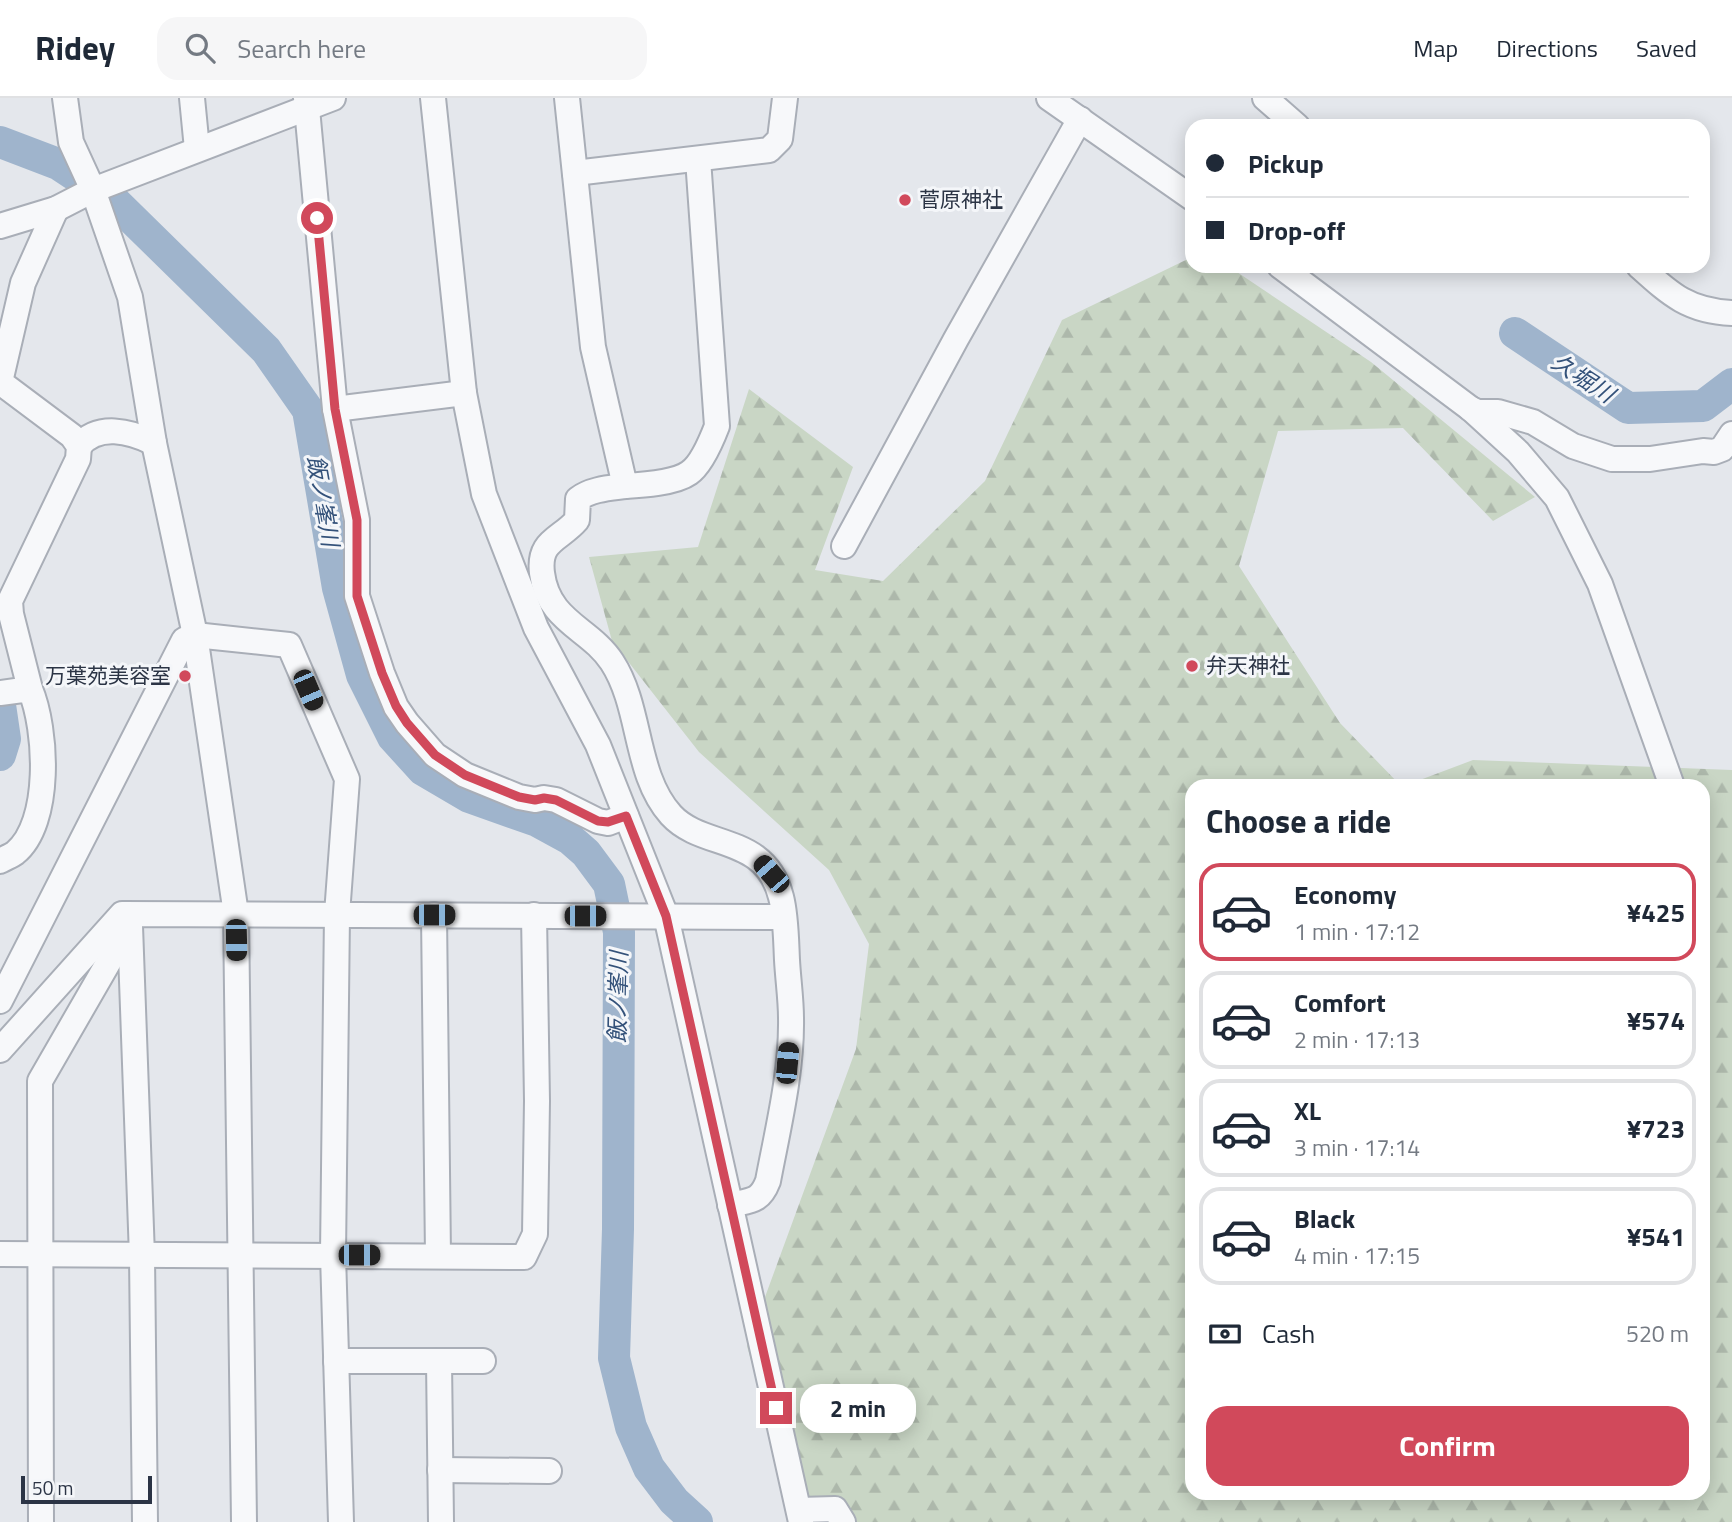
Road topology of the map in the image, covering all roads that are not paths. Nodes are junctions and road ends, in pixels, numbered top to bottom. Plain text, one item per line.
1 (65, 98) edge
2 (192, 98) edge
3 (333, 98) edge
4 (433, 98) edge
5 (567, 98) edge
6 (785, 98) edge
7 (1049, 98) edge
8 (1265, 98) edge
9 (307, 103) edge
10 (1080, 119) junction
11 (1289, 119) edge
12 (197, 149) junction
13 (698, 159) junction
14 (575, 173) junction
15 (93, 190) junction
16 (1185, 193) edge
17 (57, 209) junction
18 (0, 226) edge
19 (1289, 273) edge
20 (1648, 273) edge
21 (1732, 313) edge
22 (7, 329) edge
23 (464, 393) junction
24 (335, 409) junction
25 (1471, 409) junction
26 (1732, 434) edge
27 (154, 443) junction
28 (79, 446) junction
29 (625, 486) junction
30 (844, 546) dead end
31 (195, 635) junction
32 (13, 692) edge
33 (1670, 779) edge
34 (626, 816) junction
35 (0, 861) edge
36 (236, 914) junction
37 (337, 914) junction
38 (434, 915) junction
39 (534, 915) junction
40 (666, 916) junction
41 (783, 917) junction
42 (126, 920) junction
43 (0, 1001) edge
44 (0, 1050) edge
45 (730, 1205) junction
46 (0, 1254) edge
47 (41, 1254) junction
48 (239, 1255) junction
49 (333, 1255) junction
50 (142, 1256) junction
51 (438, 1256) junction
52 (336, 1361) junction
53 (483, 1361) dead end
54 (439, 1362) junction
55 (440, 1470) junction
56 (549, 1471) dead end
57 (800, 1516) edge
58 (41, 1522) edge
59 (145, 1522) edge
60 (244, 1522) edge
61 (341, 1522) edge
62 (441, 1522) edge
63 (844, 1522) edge

1 - 15 street
2 - 12 street
3 - 9 street
4 - 23 street
5 - 14 street
6 - 13 street
7 - 10 street
8 - 11 street
9 - 12 street
9 - 24 street
10 - 16 street
10 - 30 street
12 - 15 street
13 - 14 street
13 - 29 street
14 - 29 street
15 - 17 street
15 - 27 street
17 - 18 street
17 - 22 street
19 - 25 street
20 - 21 street
22 - 28 street
23 - 24 street
23 - 34 street
24 - 34 street
25 - 26 street
25 - 33 street
27 - 28 street
27 - 31 street
28 - 32 street
29 - 41 street
31 - 36 street
31 - 37 street
31 - 43 street
32 - 35 street
34 - 40 street
36 - 37 street
36 - 42 street
36 - 48 street
37 - 38 street
37 - 49 street
38 - 39 street
38 - 51 street
39 - 40 street
39 - 51 street
40 - 41 street
40 - 45 street
41 - 45 street
42 - 44 street
42 - 47 street
42 - 50 street
45 - 57 street
46 - 47 street
47 - 50 street
47 - 58 street
48 - 49 street
48 - 50 street
48 - 60 street
49 - 51 street
49 - 52 street
50 - 59 street
52 - 54 street
52 - 61 street
53 - 54 street
54 - 55 street
55 - 56 street
55 - 62 street
57 - 63 street

